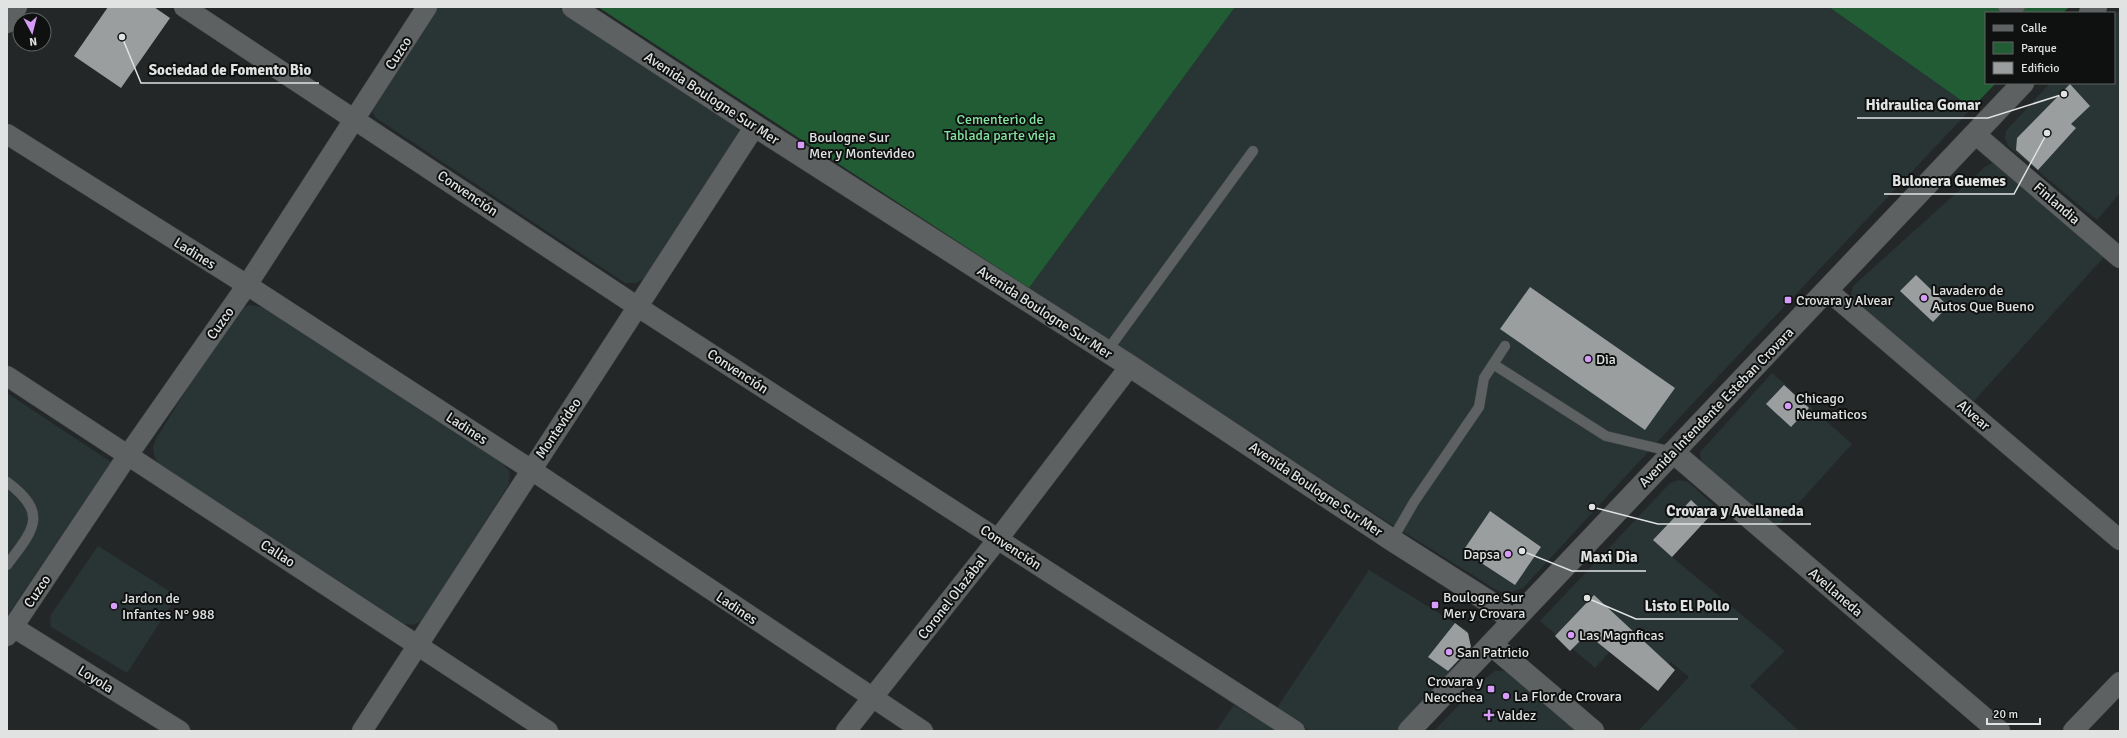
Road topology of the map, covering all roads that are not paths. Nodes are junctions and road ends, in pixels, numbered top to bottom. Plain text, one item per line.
1 (17, 7) edge
2 (184, 7) edge
3 (427, 7) edge
4 (573, 7) edge
5 (7, 23) edge
6 (2022, 84) edge
7 (355, 119) junction
8 (755, 126) junction
9 (7, 134) edge
10 (1975, 134) junction
11 (1254, 151) dead end
12 (2120, 258) edge
13 (247, 285) junction
14 (1827, 290) junction
15 (638, 307) junction
16 (1505, 346) dead end
17 (1107, 351) junction
18 (1493, 364) junction
19 (1130, 366) junction
20 (7, 376) edge
21 (1673, 452) junction
22 (128, 455) junction
23 (530, 469) junction
24 (7, 482) edge
25 (998, 539) junction
26 (1392, 540) junction
27 (2120, 540) edge
28 (7, 565) edge
29 (1513, 621) junction
30 (10, 631) edge
31 (417, 645) junction
32 (1492, 645) junction
33 (2120, 682) edge
34 (872, 698) junction
35 (180, 731) edge
36 (362, 731) edge
37 (548, 731) edge
38 (846, 731) edge
39 (923, 731) edge
40 (1295, 731) edge
41 (1409, 731) edge
42 (1593, 731) edge
43 (1999, 731) edge
44 (2074, 731) edge

1 - 5 street
2 - 7 street, Convención
3 - 7 street, Cuzco
4 - 8 main road, Avenida Boulogne Sur Mer
6 - 10 main road, Avenida Intendente Esteban Crovara
7 - 13 street, Cuzco
7 - 15 street, Convención
8 - 15 street, Montevideo
8 - 17 main road, Avenida Boulogne Sur Mer
9 - 13 street, Ladines
10 - 12 street, Finlandia
10 - 14 main road, Avenida Intendente Esteban Crovara
11 - 17 lane
13 - 22 street, Cuzco
13 - 23 street, Ladines
14 - 21 main road, Avenida Intendente Esteban Crovara
14 - 27 street, Alvear
15 - 23 street, Montevideo
15 - 25 street, Convención
16 - 18 lane
17 - 19 main road, Avenida Boulogne Sur Mer
18 - 21 lane
18 - 26 lane
19 - 25 street, Coronel Olazábal
19 - 26 main road, Avenida Boulogne Sur Mer
20 - 22 street, Callao
21 - 29 main road, Avenida Intendente Esteban Crovara
21 - 43 main road, Avellaneda
22 - 30 street, Cuzco
22 - 31 street, Callao
23 - 31 street, Montevideo
23 - 34 street, Ladines
24 - 28 lane
25 - 34 street, Coronel Olazábal
25 - 40 street, Convención
26 - 29 main road, Avenida Boulogne Sur Mer
29 - 32 main road, Avenida Intendente Esteban Crovara
30 - 35 street, Loyola
31 - 36 street, Montevideo
31 - 37 street, Callao
32 - 41 main road, Avenida Intendente Esteban Crovara
32 - 42 main road
33 - 44 street
34 - 38 street, Coronel Olazábal
34 - 39 street, Ladines

